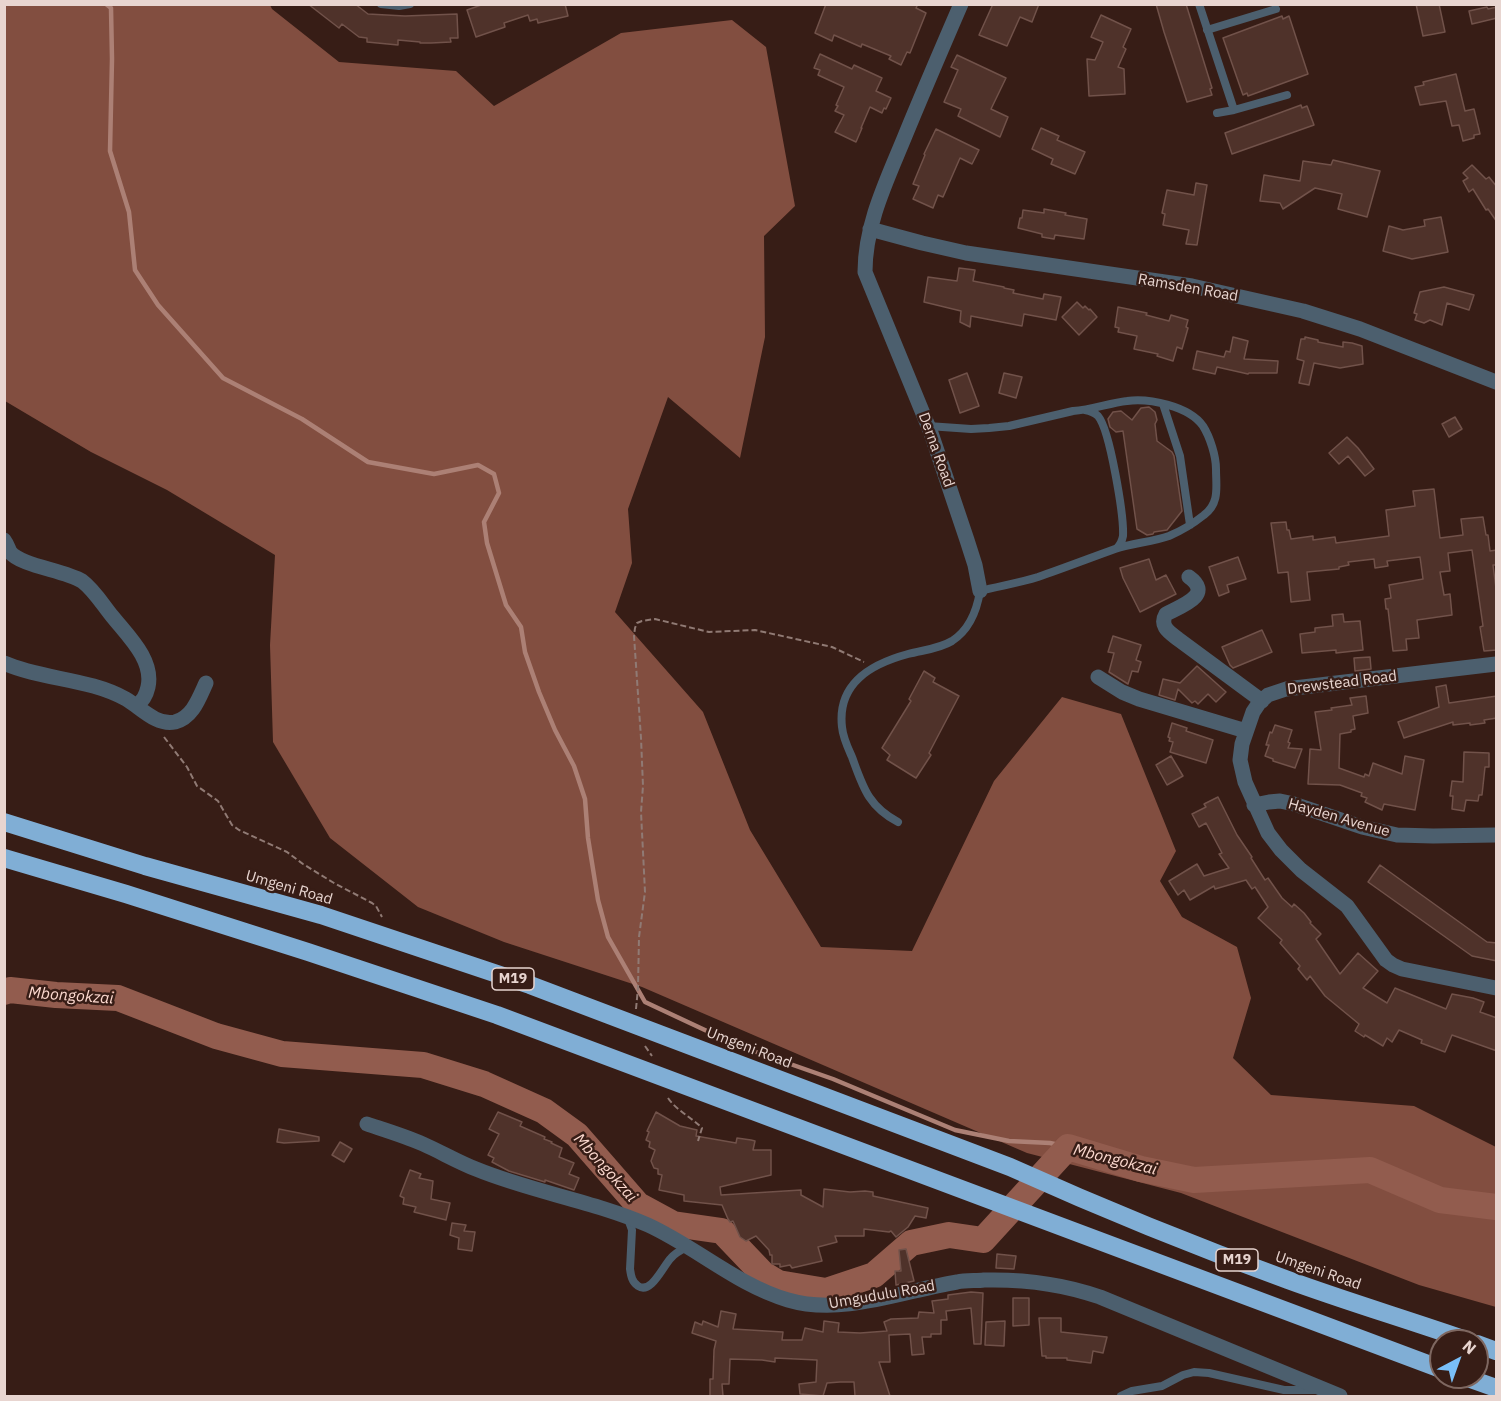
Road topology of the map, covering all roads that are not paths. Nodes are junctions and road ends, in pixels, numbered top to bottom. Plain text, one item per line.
1 (381, 4) edge
2 (410, 4) edge
3 (961, 4) edge
4 (1199, 4) edge
5 (1275, 9) dead end
6 (1207, 30) junction
7 (1287, 95) dead end
8 (1234, 110) junction
9 (1217, 113) dead end
10 (870, 229) junction
11 (1497, 382) edge
12 (1163, 404) junction
13 (1083, 410) junction
14 (928, 426) junction
15 (1190, 525) junction
16 (4, 540) edge
17 (1117, 548) junction
18 (1189, 577) dead end
19 (980, 591) junction
20 (4, 663) edge
21 (1497, 664) edge
22 (1098, 677) dead end
23 (206, 683) dead end
24 (1262, 701) junction
25 (136, 706) junction
26 (1246, 731) junction
27 (1254, 805) junction
28 (4, 822) edge
29 (898, 822) dead end
30 (1497, 835) edge
31 (4, 858) edge
32 (1497, 988) edge
33 (367, 1124) dead end
34 (627, 1217) junction
35 (688, 1246) junction
36 (1433, 1329) edge
37 (1429, 1364) edge
38 (1322, 1389) junction
39 (1121, 1396) edge
40 (1340, 1396) edge

1 - 2 lane
3 - 10 street, Derna Road
4 - 6 lane
5 - 6 lane
6 - 8 lane
7 - 8 lane
8 - 9 lane
10 - 11 street, Ramsden Road
10 - 14 street, Derna Road
12 - 13 lane
12 - 15 lane
12 - 15 lane
13 - 14 lane
13 - 17 lane
14 - 19 street, Derna Road
15 - 17 lane
16 - 25 street
17 - 19 lane
18 - 24 street
19 - 29 lane, Derna Road
20 - 25 street
21 - 24 street, Drewstead Road
22 - 26 street
23 - 25 street
24 - 26 street
26 - 27 street
27 - 30 street, Hayden Avenue
27 - 32 street
28 - 36 highway, Umgeni Road / M19
31 - 37 highway, M19
33 - 34 street, Umgudulu Road
34 - 35 street, Umgudulu Road
34 - 35 lane
35 - 38 street, Umgudulu Road
38 - 39 lane
38 - 40 street, Umgudulu Road

